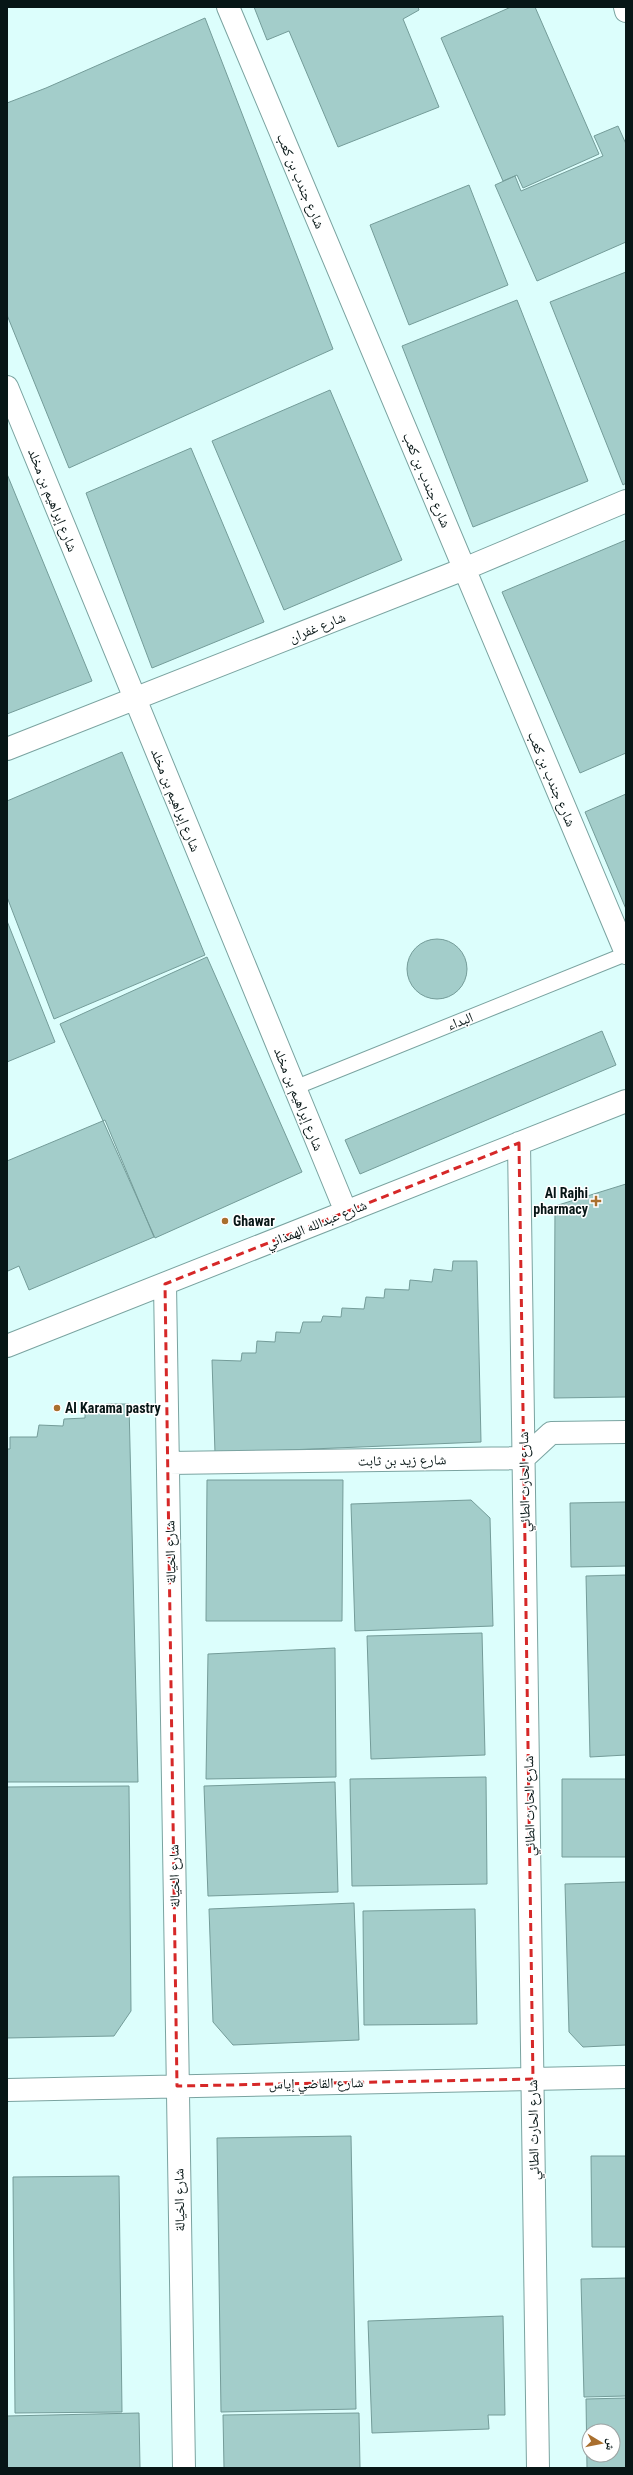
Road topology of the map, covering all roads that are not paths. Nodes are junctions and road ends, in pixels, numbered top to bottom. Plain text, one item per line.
1 (228, 7) edge
2 (624, 7) edge
3 (626, 11) edge
4 (7, 387) edge
5 (626, 501) edge
6 (464, 569) junction
7 (135, 699) junction
8 (7, 749) edge
9 (626, 954) edge
10 (294, 1088) junction
11 (626, 1101) edge
12 (519, 1143) junction
13 (346, 1212) junction
14 (164, 1284) junction
15 (9, 1340) edge
16 (626, 1432) edge
17 (524, 1458) junction
18 (168, 1463) junction
19 (626, 2077) edge
20 (533, 2079) junction
21 (177, 2086) junction
22 (7, 2090) edge
23 (184, 2468) edge
24 (538, 2468) edge

1 - 6 street, شارع جندب بن كعب
2 - 3 street
4 - 7 street, شارع إبراهيم بن مخلد
5 - 6 street, شارع غفران
6 - 7 street, شارع غفران
6 - 9 street, شارع جندب بن كعب
7 - 8 street, شارع غفران
7 - 10 street, شارع إبراهيم بن مخلد
9 - 10 lane, البداء
10 - 13 street, شارع إبراهيم بن مخلد
11 - 12 street, شارع عبدالله الهمذاني
12 - 13 street, شارع عبدالله الهمذاني
12 - 17 street, شارع الحارث الطائي
13 - 14 street, شارع عبدالله الهمذاني
14 - 15 street, شارع عبدالله الهمذاني
14 - 18 street, شارع الخيالة
16 - 17 street
17 - 18 street, شارع زيد بن ثابت
17 - 20 street, شارع الحارث الطائي
18 - 21 street, شارع الخيالة
19 - 20 street, شارع القاضي إياس
20 - 21 street, شارع القاضي إياس
20 - 24 street, شارع الحارث الطائي
21 - 22 street, شارع القاضي إياس
21 - 23 street, شارع الخيالة

